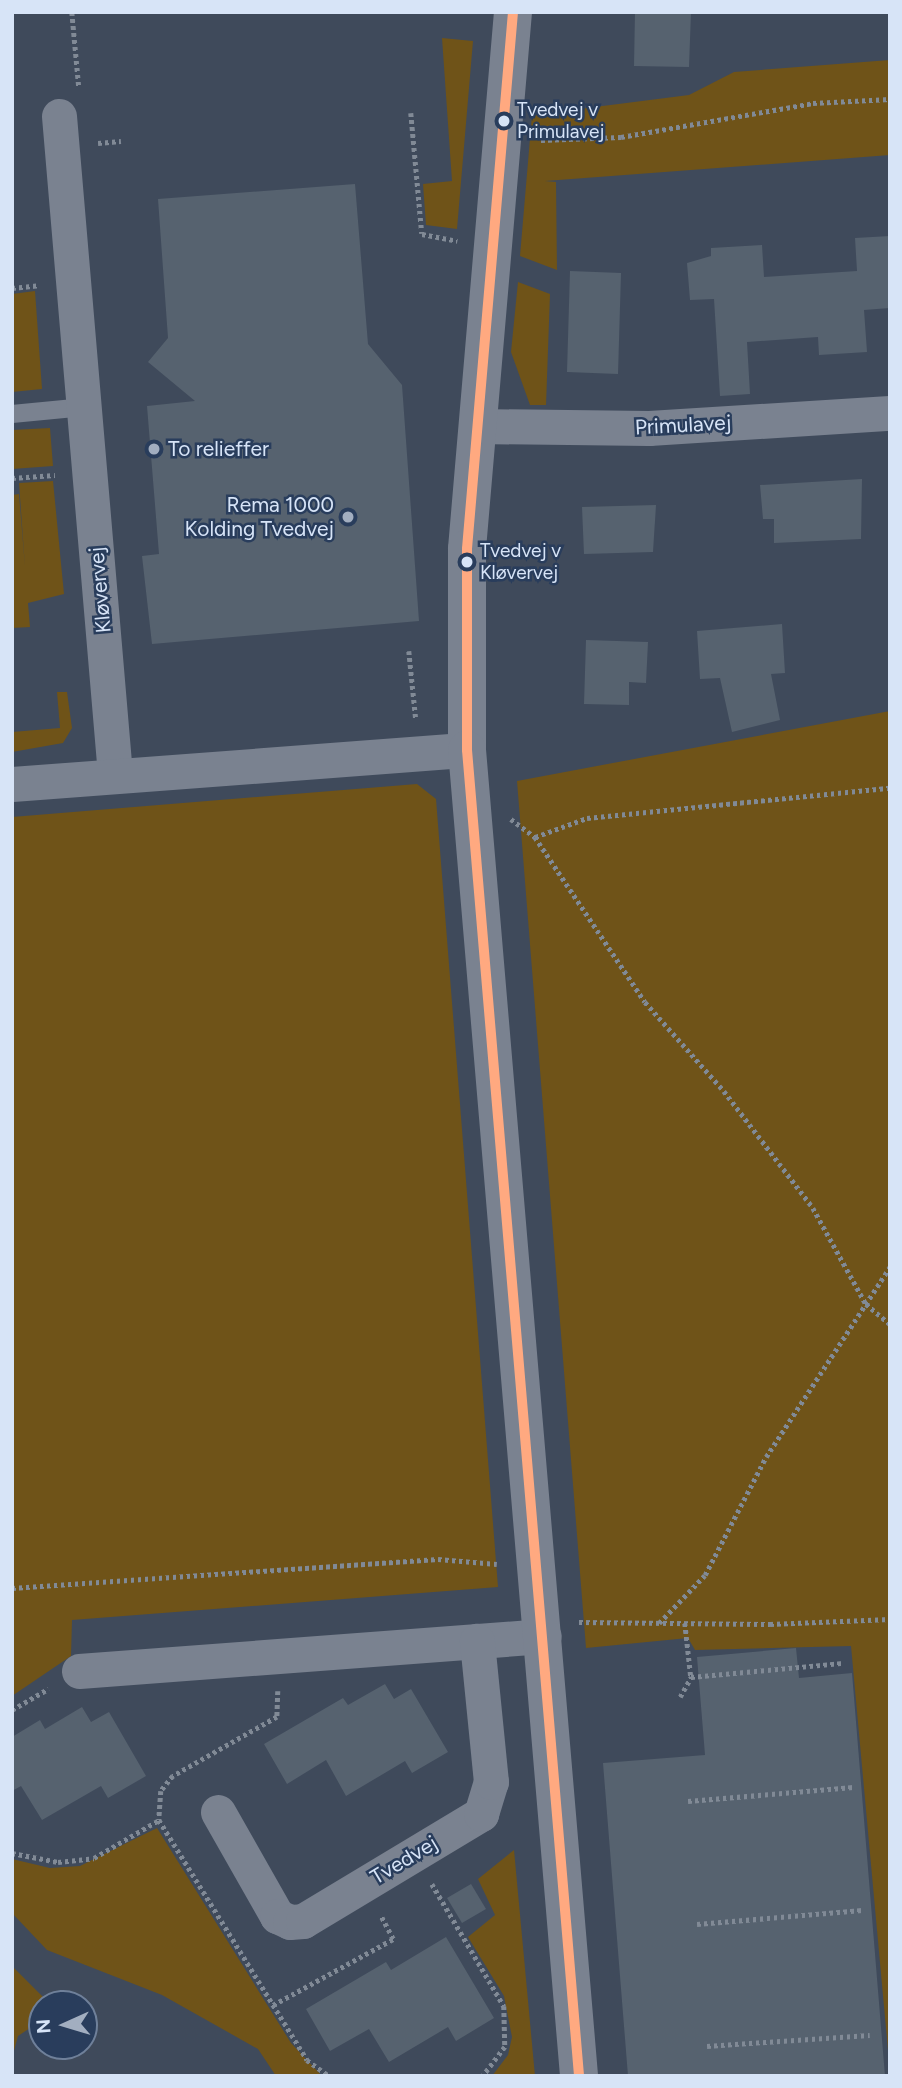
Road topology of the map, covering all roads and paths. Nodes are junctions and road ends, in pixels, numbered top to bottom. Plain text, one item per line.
1 (72, 12) edge
2 (513, 12) edge
3 (890, 99) edge
4 (411, 113) dead end
5 (59, 116) joint
6 (502, 141) junction
7 (422, 224) dead end
8 (85, 407) junction
9 (890, 413) edge
10 (12, 414) edge
11 (477, 426) junction
12 (409, 651) dead end
13 (415, 715) dead end
14 (467, 750) junction
15 (114, 774) junction
16 (12, 784) edge
17 (890, 788) edge
18 (473, 813) junction
19 (535, 837) junction
20 (890, 1267) edge
21 (866, 1304) junction
22 (890, 1324) edge
23 (539, 1567) junction
24 (12, 1588) edge
25 (890, 1619) edge
26 (659, 1623) junction
27 (685, 1623) junction
28 (544, 1629) junction
29 (477, 1641) junction
30 (843, 1663) dead end
31 (79, 1671) dead end
32 (691, 1678) junction
33 (680, 1697) dead end
34 (853, 1787) dead end
35 (688, 1801) dead end
36 (218, 1812) dead end
37 (159, 1820) dead end
38 (12, 1853) edge
39 (414, 1854) junction
40 (363, 1885) junction
41 (862, 1910) dead end
42 (697, 1924) dead end
43 (273, 2005) dead end
44 (870, 2035) dead end
45 (707, 2046) dead end
46 (483, 2076) edge
47 (579, 2076) edge

1 - 5 path
2 - 6 street
3 - 6 path
4 - 7 path
5 - 8 street, Kløvervej
6 - 11 street
8 - 10 lane
8 - 15 street, Kløvervej
9 - 11 street, Primulavej
11 - 14 street
12 - 13 path
14 - 15 street
14 - 18 street
15 - 16 street
17 - 19 path
18 - 19 path
18 - 23 street
19 - 21 path
20 - 21 path
21 - 22 path
21 - 26 path
23 - 24 path
23 - 28 street
25 - 27 path
26 - 27 path
26 - 28 path
27 - 32 path
28 - 29 street
28 - 47 street
29 - 31 street
29 - 39 street, Tvedvej
30 - 32 path
32 - 33 path
34 - 35 path
36 - 40 street, Tvedvej
37 - 38 path
39 - 40 street, Tvedvej
39 - 46 path
40 - 43 path
41 - 42 path
44 - 45 path

